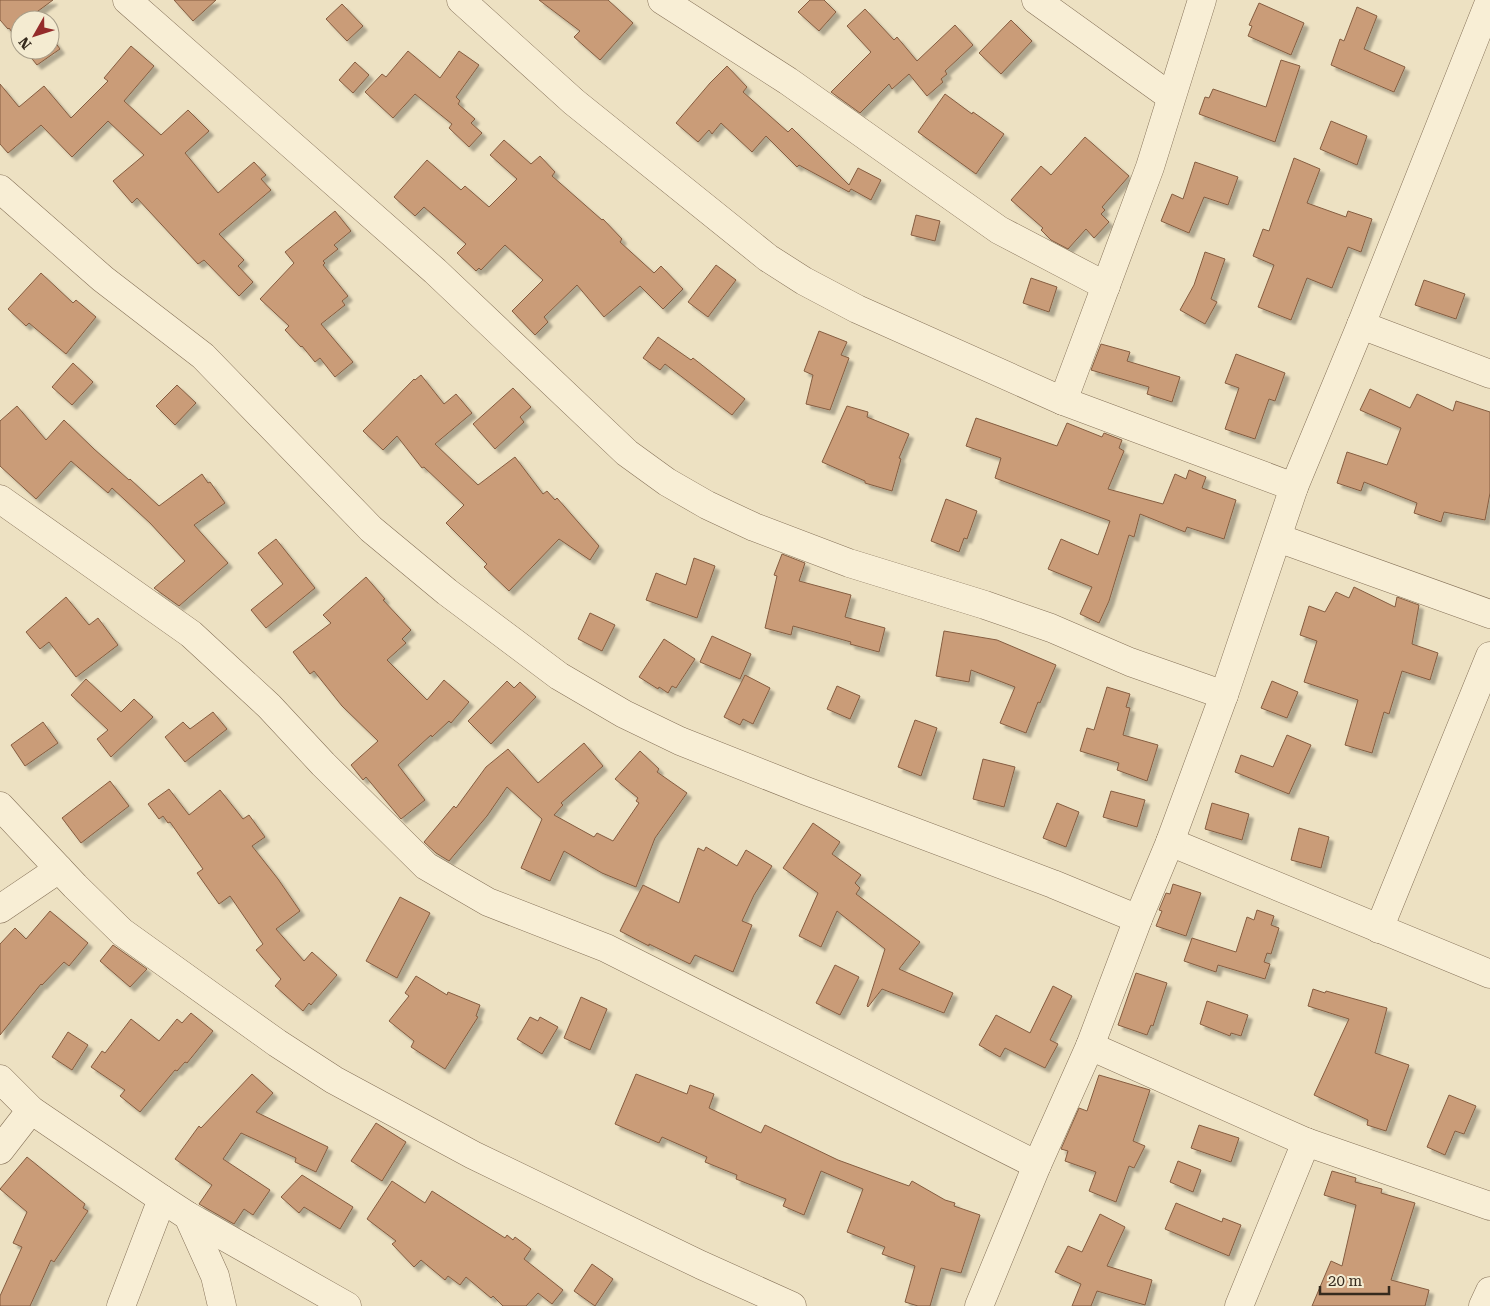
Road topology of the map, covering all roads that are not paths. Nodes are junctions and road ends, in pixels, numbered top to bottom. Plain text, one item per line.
1 (127, 0) edge
2 (461, 0) edge
3 (662, 0) edge
4 (1036, 0) edge
5 (1202, 0) edge
6 (1490, 0) edge
7 (1171, 97) junction
8 (0, 190) edge
9 (1106, 286) junction
10 (1361, 325) junction
11 (1490, 374) edge
12 (1063, 400) junction
13 (1294, 487) junction
14 (0, 499) edge
15 (1278, 538) junction
16 (1490, 614) edge
17 (1490, 656) edge
18 (1224, 695) junction
19 (0, 806) edge
20 (1170, 842) junction
21 (59, 869) junction
22 (0, 909) edge
23 (1138, 919) junction
24 (1379, 929) junction
25 (1490, 974) edge
26 (1090, 1046) junction
27 (0, 1080) edge
28 (31, 1110) junction
29 (1306, 1142) junction
30 (0, 1150) edge
31 (1037, 1165) junction
32 (162, 1199) junction
33 (1490, 1206) edge
34 (188, 1216) junction
35 (1490, 1291) edge
36 (122, 1306) edge
37 (222, 1306) edge
38 (347, 1306) edge
39 (792, 1306) edge
40 (979, 1306) edge
41 (1239, 1306) edge
42 (1483, 1306) edge

1 - 18 street
2 - 12 street
3 - 9 street
4 - 7 street
5 - 7 street
6 - 10 street
7 - 9 street
8 - 23 street
9 - 12 street
10 - 11 street
10 - 13 street
12 - 13 street
13 - 15 street
14 - 31 street
15 - 16 street
15 - 18 street
17 - 24 street
18 - 20 street
19 - 21 street
20 - 23 street
20 - 24 street
21 - 22 street
21 - 39 street
23 - 26 street
24 - 25 street
26 - 29 street
26 - 31 street
27 - 28 street
28 - 30 street
28 - 32 street
29 - 33 street
29 - 41 street
31 - 40 street
32 - 34 street
32 - 36 street
34 - 37 street
34 - 38 street
35 - 42 street

